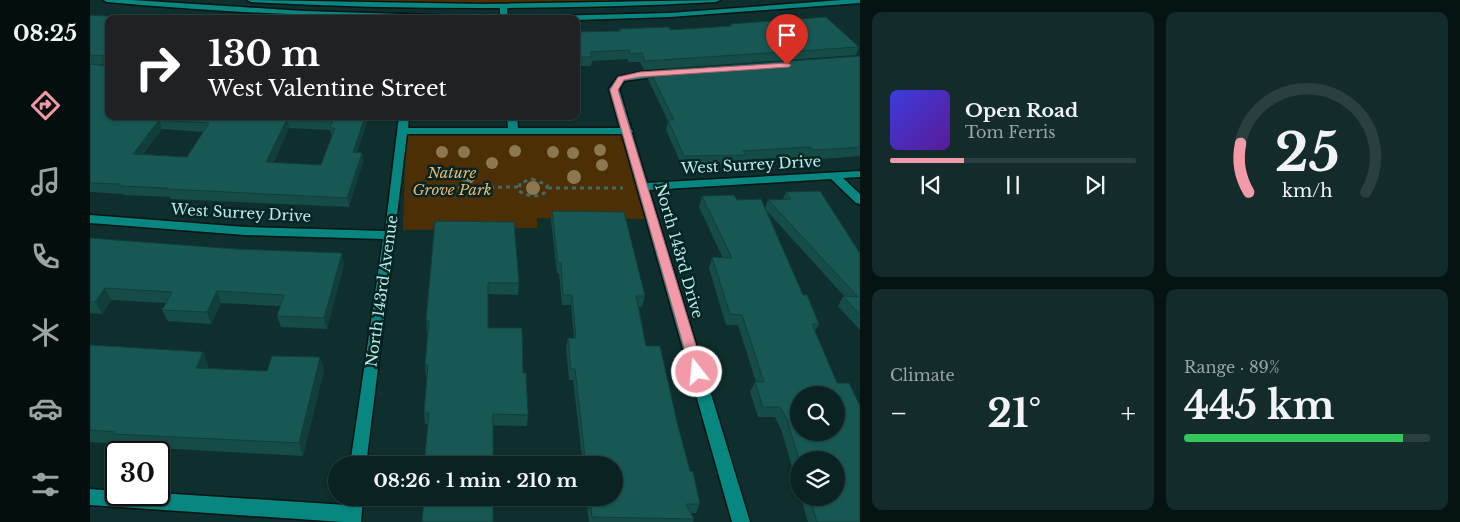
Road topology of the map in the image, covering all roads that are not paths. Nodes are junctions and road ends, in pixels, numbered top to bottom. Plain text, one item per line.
1 (107, 0) edge
2 (251, 0) edge
3 (716, 0) edge
4 (860, 1) edge
5 (503, 8) junction
6 (305, 15) edge
7 (505, 15) edge
8 (580, 17) edge
9 (678, 72) edge
10 (403, 120) edge
11 (512, 120) edge
12 (402, 131) junction
13 (513, 132) junction
14 (628, 132) junction
15 (860, 174) edge
16 (835, 177) junction
17 (643, 187) junction
18 (860, 200) edge
19 (90, 219) edge
20 (390, 235) junction
21 (359, 456) edge
22 (90, 497) edge
23 (353, 511) edge
24 (741, 522) edge

1 - 6 street
2 - 5 street
3 - 5 street
4 - 8 street
5 - 7 street
9 - 14 street, North 143rd Drive
10 - 12 street, North 143rd Avenue
11 - 13 street
12 - 13 street
12 - 20 street, North 143rd Avenue
13 - 14 street
14 - 17 street, North 143rd Drive
15 - 16 street, West Surrey Drive
16 - 17 street, West Surrey Drive
16 - 18 street
17 - 24 street, North 143rd Drive
19 - 20 street, West Surrey Drive
20 - 21 street, North 143rd Avenue
22 - 23 street

